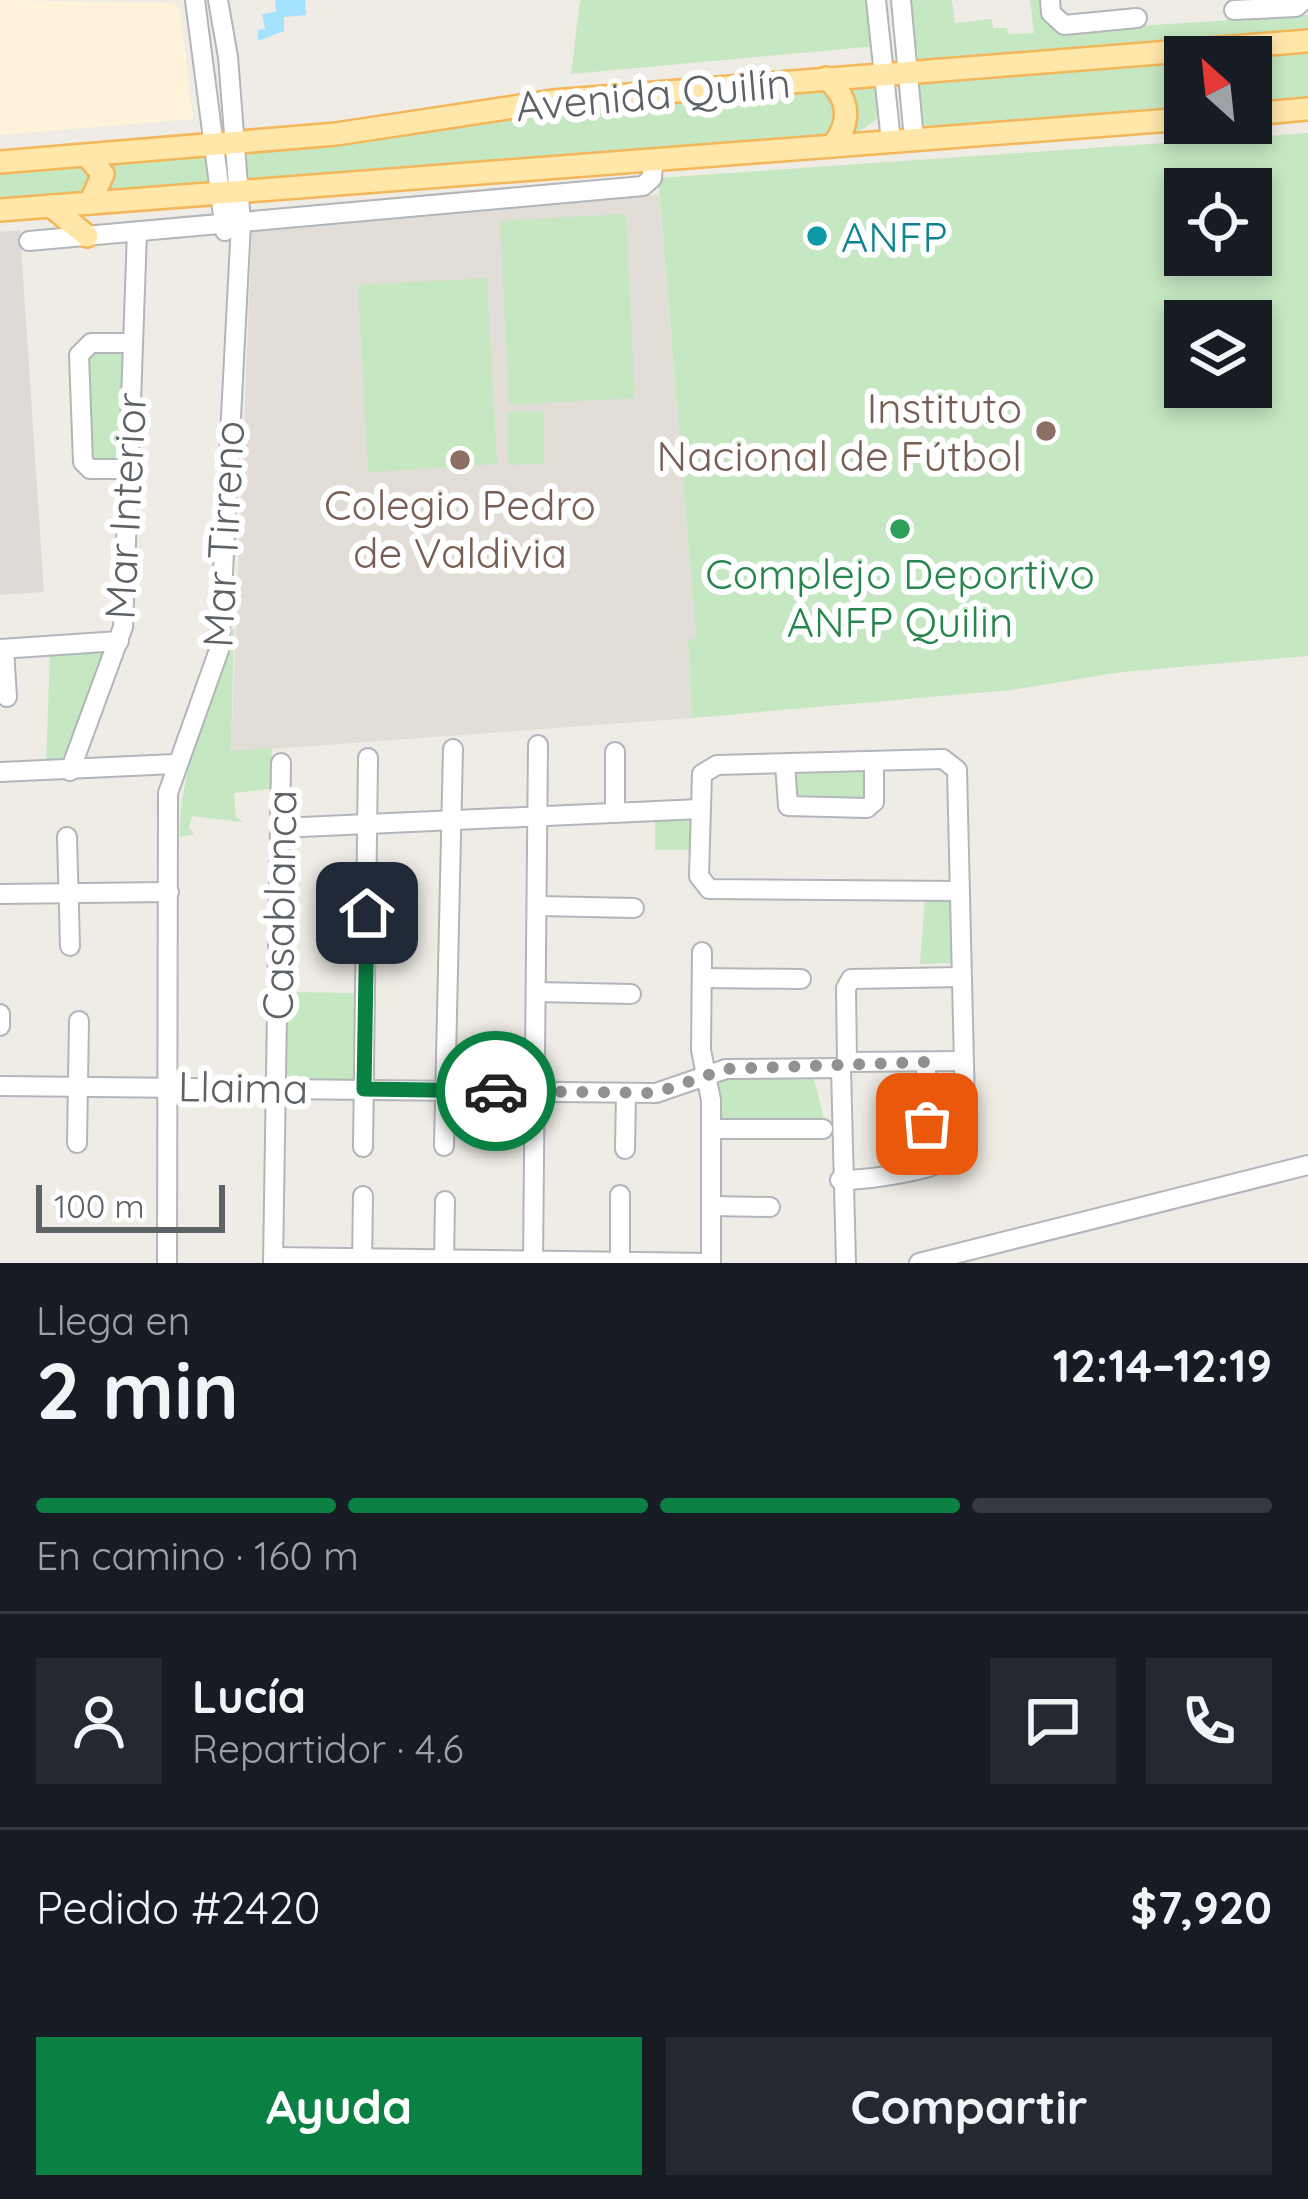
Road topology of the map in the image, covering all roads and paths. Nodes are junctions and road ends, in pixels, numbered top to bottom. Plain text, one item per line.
1 (195, 0) edge
2 (218, 0) edge
3 (876, 0) edge
4 (901, 0) edge
5 (1050, 0) edge
6 (1304, 0) edge
7 (1234, 10) dead end
8 (1137, 18) dead end
9 (1308, 41) edge
10 (908, 72) junction
11 (885, 74) junction
12 (826, 78) junction
13 (1308, 109) edge
14 (1272, 112) edge
15 (1164, 121) edge
16 (902, 140) junction
17 (237, 143) junction
18 (213, 145) junction
19 (832, 146) junction
20 (86, 155) junction
21 (0, 162) edge
22 (652, 162) junction
23 (229, 192) junction
24 (90, 203) junction
25 (51, 206) junction
26 (0, 210) edge
27 (231, 224) junction
28 (137, 232) junction
29 (89, 235) junction
30 (29, 241) dead end
31 (132, 343) junction
32 (129, 469) junction
33 (119, 641) junction
34 (2, 649) edge
35 (7, 697) dead end
36 (538, 746) dead end
37 (453, 749) dead end
38 (615, 752) dead end
39 (368, 758) dead end
40 (874, 760) junction
41 (281, 763) dead end
42 (175, 764) junction
43 (785, 764) junction
44 (70, 771) junction
45 (0, 772) edge
46 (700, 809) junction
47 (540, 812) junction
48 (615, 812) junction
49 (450, 819) junction
50 (368, 826) junction
51 (280, 828) junction
52 (67, 837) dead end
53 (959, 891) junction
54 (169, 892) junction
55 (0, 894) edge
56 (69, 894) junction
57 (538, 906) junction
58 (634, 908) dead end
59 (70, 946) dead end
60 (702, 952) dead end
61 (961, 977) junction
62 (702, 978) junction
63 (801, 979) dead end
64 (537, 992) junction
65 (631, 994) dead end
66 (0, 1014) edge
67 (79, 1021) dead end
68 (0, 1025) edge
69 (963, 1061) junction
70 (926, 1062) junction
71 (844, 1065) junction
72 (706, 1076) junction
73 (170, 1086) junction
74 (0, 1087) edge
75 (78, 1088) junction
76 (276, 1088) junction
77 (364, 1089) junction
78 (445, 1090) junction
79 (536, 1091) junction
80 (626, 1093) junction
81 (712, 1129) junction
82 (823, 1129) dead end
83 (77, 1143) dead end
84 (445, 1146) dead end
85 (363, 1147) dead end
86 (626, 1149) dead end
87 (940, 1162) junction
88 (1308, 1165) edge
89 (840, 1180) junction
90 (620, 1195) dead end
91 (363, 1196) dead end
92 (445, 1201) dead end
93 (712, 1206) junction
94 (770, 1207) dead end
95 (994, 1251) edge
96 (273, 1260) edge
97 (362, 1261) edge
98 (444, 1261) edge
99 (533, 1262) edge
100 (620, 1262) edge
101 (167, 1263) edge
102 (712, 1263) edge
103 (846, 1263) edge
104 (919, 1263) edge
105 (1008, 1263) edge

1 - 18 street, Mar Tirreno
2 - 17 street, Mar Tirreno
3 - 11 street
4 - 10 street
5 - 8 street
6 - 7 street
9 - 10 main road, Avenida Quilín
10 - 11 main road, Avenida Quilín
10 - 16 street
11 - 12 main road, Avenida Quilín
11 - 16 street
12 - 17 main road, Avenida Quilín
12 - 19 main road
13 - 14 main road
15 - 16 main road, Avenida Quilín
16 - 19 main road, Avenida Quilín
17 - 18 main road, Avenida Quilín
17 - 23 street, Mar Tirreno
18 - 20 main road, Avenida Quilín
18 - 23 street, Mar Tirreno
19 - 22 main road, Avenida Quilín
20 - 21 main road, Avenida Quilín
20 - 24 main road
22 - 23 main road, Avenida Quilín
22 - 27 street
23 - 24 main road, Avenida Quilín
23 - 27 street, Mar Tirreno
24 - 25 main road, Avenida Quilín
25 - 26 main road, Avenida Quilín
25 - 29 main road
27 - 28 street
27 - 42 street, Mar Tirreno
28 - 29 street
28 - 31 street, Mar Interior
29 - 30 street
31 - 32 street, Mar Interior
31 - 32 street
32 - 33 street, Mar Interior
33 - 34 street
33 - 44 street, Mar Interior
34 - 35 street
36 - 47 street
37 - 49 street
38 - 48 street
39 - 50 street
40 - 43 street
40 - 43 street
40 - 53 street
41 - 51 street, Casablanca
42 - 44 street
42 - 54 street, Mar Tirreno
43 - 46 street
44 - 45 street
46 - 48 street
46 - 53 street
47 - 48 street
47 - 49 street
47 - 57 street
49 - 50 street
49 - 78 street
50 - 51 street
50 - 77 street
51 - 76 street, Casablanca
52 - 56 street
53 - 61 street
54 - 56 street
54 - 73 street, Mar Tirreno
55 - 56 street
56 - 59 street
57 - 58 street
57 - 64 street
60 - 62 street
61 - 69 street
61 - 71 street
62 - 63 street
62 - 72 street
64 - 65 street
64 - 79 street
66 - 68 street
67 - 75 street
69 - 70 street, Llaima
69 - 87 street
70 - 71 street, Llaima
70 - 87 street
71 - 72 street, Llaima
71 - 89 street
72 - 80 street, Llaima
72 - 81 street
73 - 75 street, Llaima
73 - 76 street, Llaima
73 - 101 street, Mar Tirreno
74 - 75 street, Llaima
75 - 83 street
76 - 77 street, Llaima
76 - 96 street, Casablanca
77 - 78 street, Llaima
77 - 85 street
78 - 79 street, Llaima
78 - 84 street
79 - 80 street, Llaima
79 - 99 street
80 - 86 street
81 - 82 street
81 - 93 street
87 - 89 street
88 - 95 street
89 - 103 street
90 - 100 street
91 - 97 street
92 - 98 street
93 - 94 street
93 - 102 street
95 - 104 street
95 - 105 street
96 - 97 street
97 - 98 street
98 - 99 street
99 - 100 street
100 - 102 street

